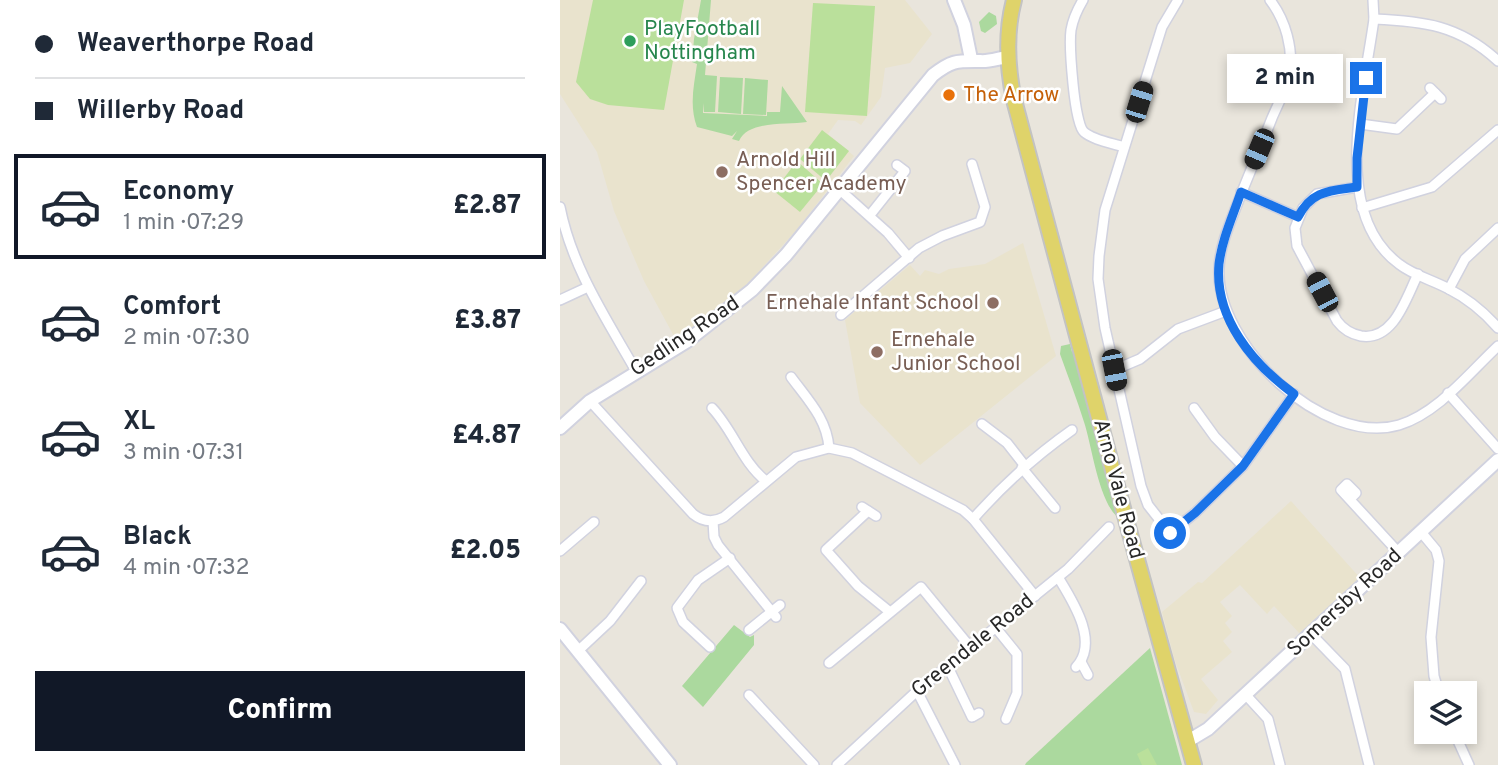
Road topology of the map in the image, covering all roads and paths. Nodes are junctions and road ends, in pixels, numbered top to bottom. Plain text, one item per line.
1 (954, 0) edge
2 (1014, 0) edge
3 (1083, 0) edge
4 (1178, 0) edge
5 (1270, 0) edge
6 (1373, 0) edge
7 (1374, 19) junction
8 (1008, 54) junction
9 (971, 59) junction
10 (1498, 61) edge
11 (1435, 93) dead end
12 (1360, 124) junction
13 (1498, 130) edge
14 (1124, 147) junction
15 (972, 164) dead end
16 (897, 165) dead end
17 (1357, 187) junction
18 (840, 190) junction
19 (1241, 192) junction
20 (560, 207) edge
21 (1362, 208) junction
22 (870, 215) junction
23 (1298, 217) junction
24 (1498, 228) edge
25 (909, 258) junction
26 (1418, 274) junction
27 (588, 287) junction
28 (1449, 289) junction
29 (560, 300) edge
30 (1226, 311) junction
31 (841, 315) dead end
32 (1498, 328) edge
33 (1498, 346) edge
34 (1114, 370) junction
35 (636, 371) junction
36 (791, 377) dead end
37 (1448, 393) junction
38 (1294, 394) junction
39 (590, 401) junction
40 (712, 408) dead end
41 (1199, 409) dead end
42 (982, 424) dead end
43 (560, 428) edge
44 (1072, 430) dead end
45 (829, 448) junction
46 (1498, 449) edge
47 (1498, 460) edge
48 (1243, 466) junction
49 (1023, 467) junction
50 (766, 481) junction
51 (1350, 499) dead end
52 (1054, 502) dead end
53 (869, 511) dead end
54 (973, 519) junction
55 (713, 521) junction
56 (593, 522) dead end
57 (1103, 530) dead end
58 (1421, 532) junction
59 (560, 551) edge
60 (1399, 553) junction
61 (730, 558) junction
62 (1058, 577) junction
63 (929, 578) dead end
64 (636, 583) dead end
65 (921, 587) junction
66 (1035, 596) junction
67 (780, 605) dead end
68 (890, 612) junction
69 (774, 615) junction
70 (996, 628) junction
71 (560, 629) edge
72 (749, 630) dead end
73 (1311, 634) junction
74 (699, 637) junction
75 (691, 645) dead end
76 (710, 648) dead end
77 (971, 649) junction
78 (579, 650) junction
79 (829, 663) dead end
80 (948, 667) junction
81 (1088, 676) dead end
82 (1436, 681) edge
83 (918, 691) junction
84 (1245, 694) junction
85 (749, 695) dead end
86 (1007, 712) dead end
87 (979, 713) dead end
88 (1188, 741) junction
89 (1459, 744) edge
90 (666, 763) edge
91 (814, 765) edge
92 (837, 765) edge
93 (956, 765) edge
94 (1194, 765) edge
95 (1280, 765) edge
96 (1369, 765) edge
97 (1469, 765) edge

1 - 9 street
2 - 8 main road
3 - 14 street
4 - 14 street
5 - 19 street
6 - 7 street
7 - 10 street
7 - 12 street
8 - 9 street, Gedling Road
8 - 88 main road, Arno Vale Road
9 - 18 street, Gedling Road
11 - 12 street
12 - 17 street
13 - 21 street
14 - 34 street
15 - 25 street
16 - 22 street
17 - 21 street
17 - 23 street
18 - 22 street
18 - 35 street, Gedling Road
19 - 23 street
19 - 30 street
20 - 27 street
21 - 26 street
22 - 25 street
23 - 26 street
24 - 28 street
25 - 31 street
26 - 28 street
27 - 29 street
27 - 35 street
28 - 32 street
30 - 34 street
30 - 38 street
33 - 37 street
34 - 48 street
35 - 39 street, Gedling Road
36 - 45 street
37 - 38 street
37 - 46 street
38 - 48 street
39 - 43 street, Gedling Road
39 - 55 street
40 - 50 street
41 - 48 street
42 - 49 street
44 - 49 street
45 - 50 street
45 - 54 street
47 - 58 street, Somersby Road
49 - 52 street
49 - 54 street
50 - 55 street
51 - 60 street
53 - 68 street
54 - 66 street
55 - 61 street
56 - 59 street
57 - 62 street, Greendale Road
58 - 60 street, Somersby Road
58 - 82 street
60 - 73 street, Somersby Road
61 - 69 street
61 - 74 street
62 - 66 street, Greendale Road
62 - 81 street
63 - 65 street
64 - 78 street
65 - 68 street
65 - 77 street
66 - 70 street, Greendale Road
67 - 69 street
68 - 79 street
69 - 72 street
70 - 77 street, Greendale Road
70 - 86 street
71 - 78 street
73 - 84 street, Somersby Road
73 - 96 street
74 - 75 street
74 - 76 street
77 - 80 street, Greendale Road
78 - 90 street
80 - 83 street, Greendale Road
80 - 87 street
83 - 92 street, Greendale Road
83 - 93 street
84 - 88 street, Somersby Road
84 - 95 street
85 - 91 street
88 - 94 main road, Arno Vale Road
89 - 97 street

